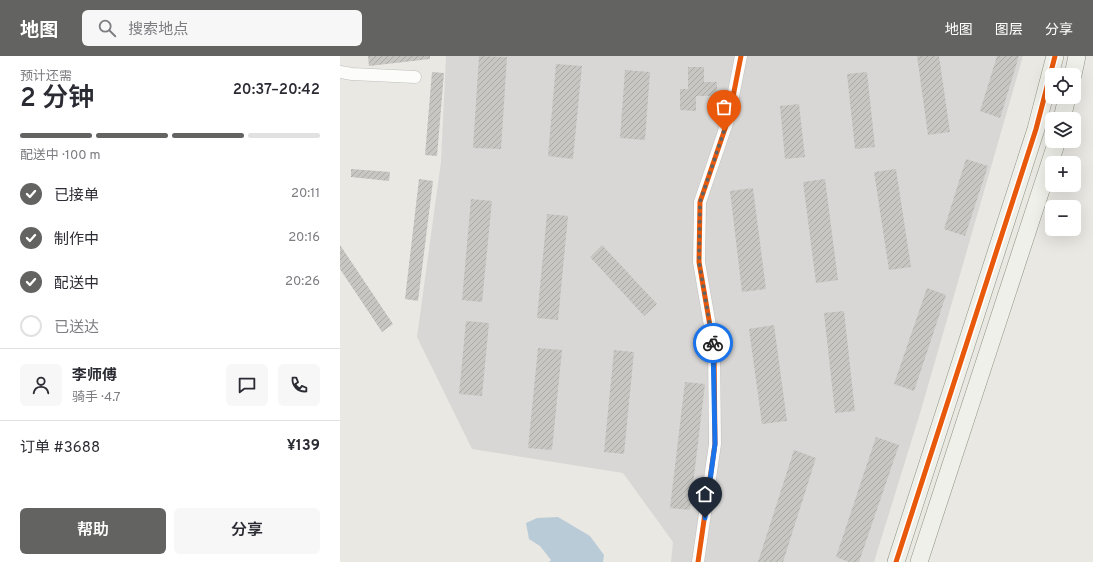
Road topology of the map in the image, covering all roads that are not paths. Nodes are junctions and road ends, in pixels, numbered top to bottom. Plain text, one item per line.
1 (741, 56) edge
2 (1055, 56) edge
3 (1077, 56) edge
4 (1074, 68) edge
5 (340, 72) edge
6 (415, 77) dead end
7 (1055, 148) edge
8 (698, 562) edge
9 (896, 562) edge
10 (919, 562) edge

1 - 8 street
2 - 9 street
3 - 4 street
5 - 6 street
7 - 10 street

